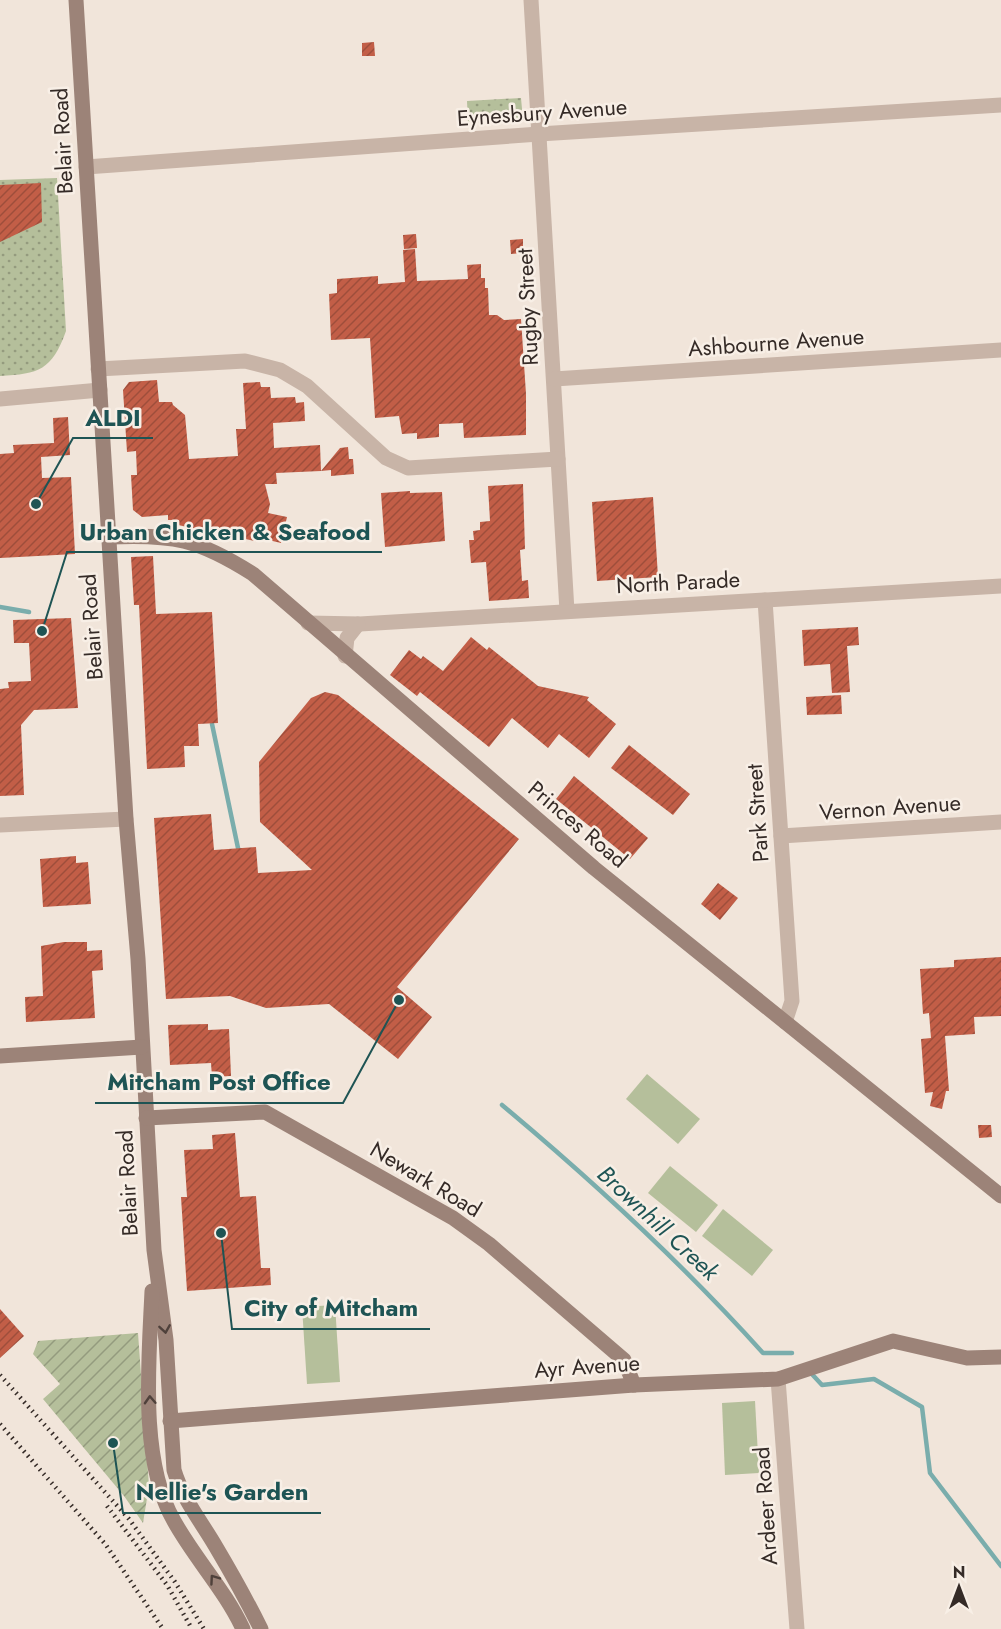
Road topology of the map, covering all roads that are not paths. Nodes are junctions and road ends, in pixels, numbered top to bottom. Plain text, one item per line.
1 (75, 0) edge
2 (531, 0) edge
3 (1001, 105) edge
4 (539, 134) junction
5 (86, 167) junction
6 (1001, 350) edge
7 (98, 369) junction
8 (554, 380) junction
9 (100, 390) junction
10 (0, 399) edge
11 (558, 459) junction
12 (109, 537) junction
13 (1001, 586) edge
14 (765, 600) junction
15 (567, 611) junction
16 (308, 623) junction
17 (358, 624) junction
18 (345, 656) junction
19 (126, 819) junction
20 (1001, 822) edge
21 (0, 825) edge
22 (781, 837) junction
23 (785, 1022) junction
24 (142, 1047) junction
25 (0, 1056) edge
26 (146, 1118) junction
27 (1001, 1196) edge
28 (154, 1250) junction
29 (1001, 1357) edge
30 (785, 1376) junction
31 (634, 1385) junction
32 (170, 1421) junction
33 (243, 1629) edge
34 (261, 1629) edge
35 (797, 1629) edge

1 - 5 street, Belair Road
2 - 4 street, Rugby Street
3 - 4 street, Eynesbury Avenue
4 - 5 street, Eynesbury Avenue
4 - 8 street, Rugby Street
5 - 7 street, Belair Road
6 - 8 street, Ashbourne Avenue
7 - 9 street, Belair Road
7 - 11 street
8 - 11 street, Rugby Street
9 - 10 street
9 - 12 street, Belair Road
11 - 15 street, Rugby Street
12 - 16 street, Princes Road
12 - 19 street, Belair Road
13 - 14 street, North Parade
14 - 15 street, North Parade
14 - 22 street, Park Street
15 - 17 street, North Parade
16 - 17 street, North Parade
16 - 18 street, Princes Road
17 - 18 street
18 - 23 street, Princes Road
19 - 21 street
19 - 24 street, Belair Road
20 - 22 street, Vernon Avenue
22 - 23 street, Park Street
23 - 27 street, Princes Road
24 - 25 street
24 - 26 street, Belair Road
26 - 28 street, Belair Road
26 - 31 street, Newark Road
28 -> 32 street, Belair Road
33 -> 28 street, Belair Road
29 - 30 street, Ayr Avenue
30 - 31 street, Ayr Avenue
30 - 35 street, Ardeer Road
31 - 32 street, Ayr Avenue
32 - 34 street, Belair Road

